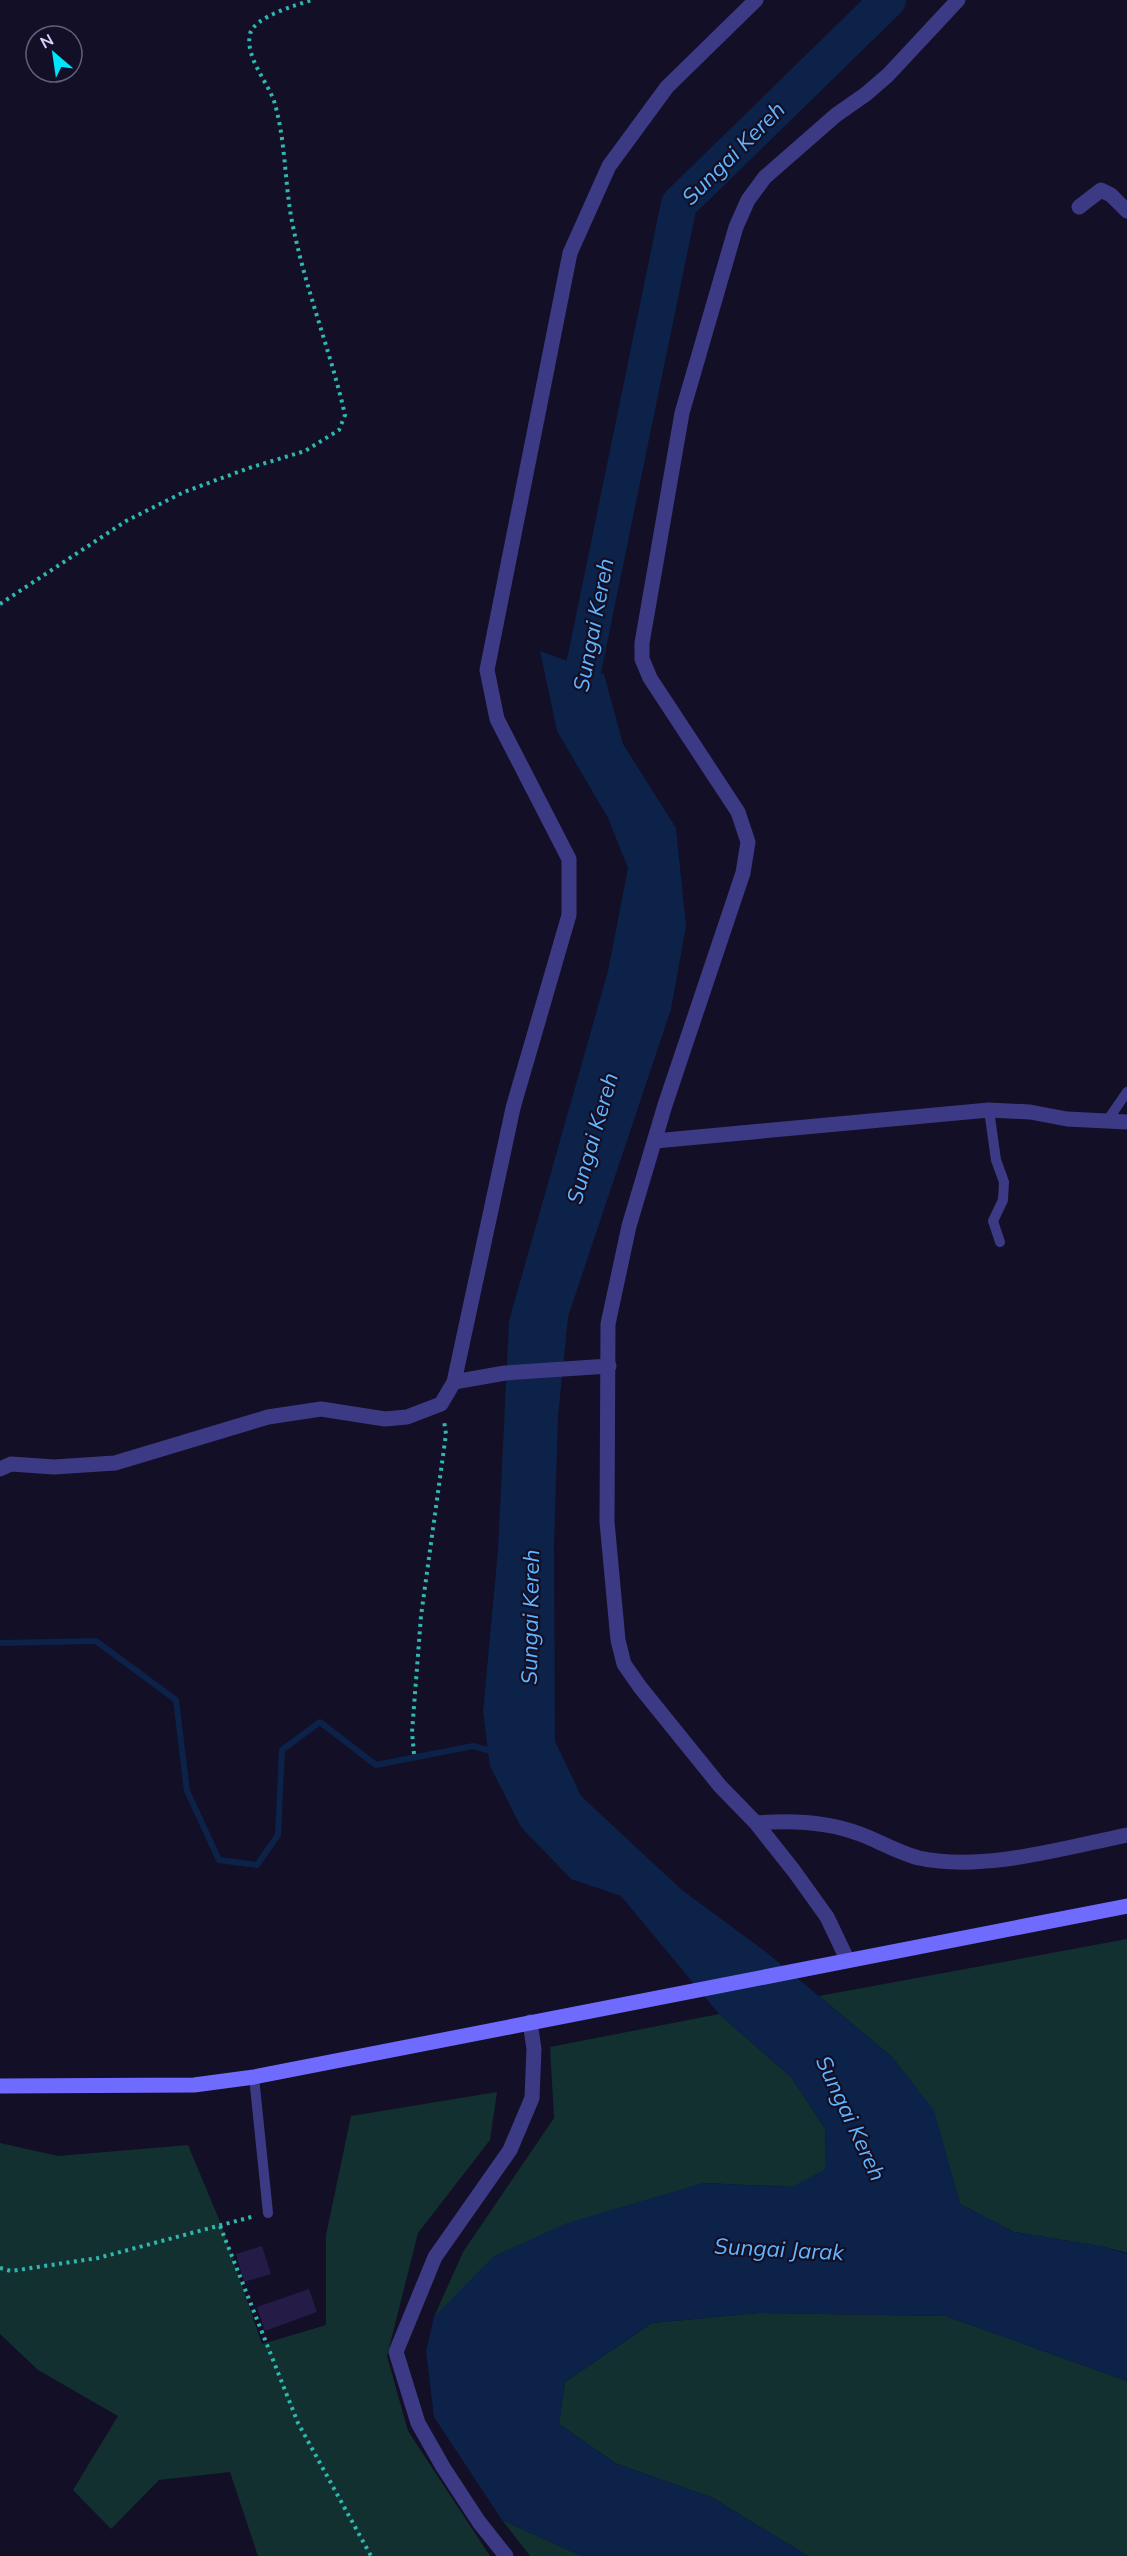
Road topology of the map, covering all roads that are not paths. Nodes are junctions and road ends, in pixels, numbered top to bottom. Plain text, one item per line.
1 (756, 0) edge
2 (958, 0) edge
3 (1079, 207) dead end
4 (1127, 211) edge
5 (1127, 1092) edge
6 (989, 1110) junction
7 (1107, 1121) junction
8 (1127, 1122) edge
9 (655, 1141) junction
10 (1000, 1242) dead end
11 (602, 1367) junction
12 (454, 1382) junction
13 (0, 1469) edge
14 (756, 1823) junction
15 (1127, 1835) edge
16 (1127, 1906) edge
17 (840, 1961) junction
18 (530, 2022) junction
19 (254, 2077) junction
20 (0, 2086) edge
21 (268, 2213) road end
22 (506, 2556) edge

1 - 12 street
2 - 9 street
3 - 4 street
5 - 7 lane
6 - 7 street
6 - 9 street
6 - 10 lane
7 - 8 street
9 - 11 street
11 - 12 street
11 - 14 street
12 - 13 street
14 - 15 street
14 - 17 street
16 - 17 street
17 - 18 street
18 - 19 street
18 - 22 street
19 - 20 street
19 - 21 lane

